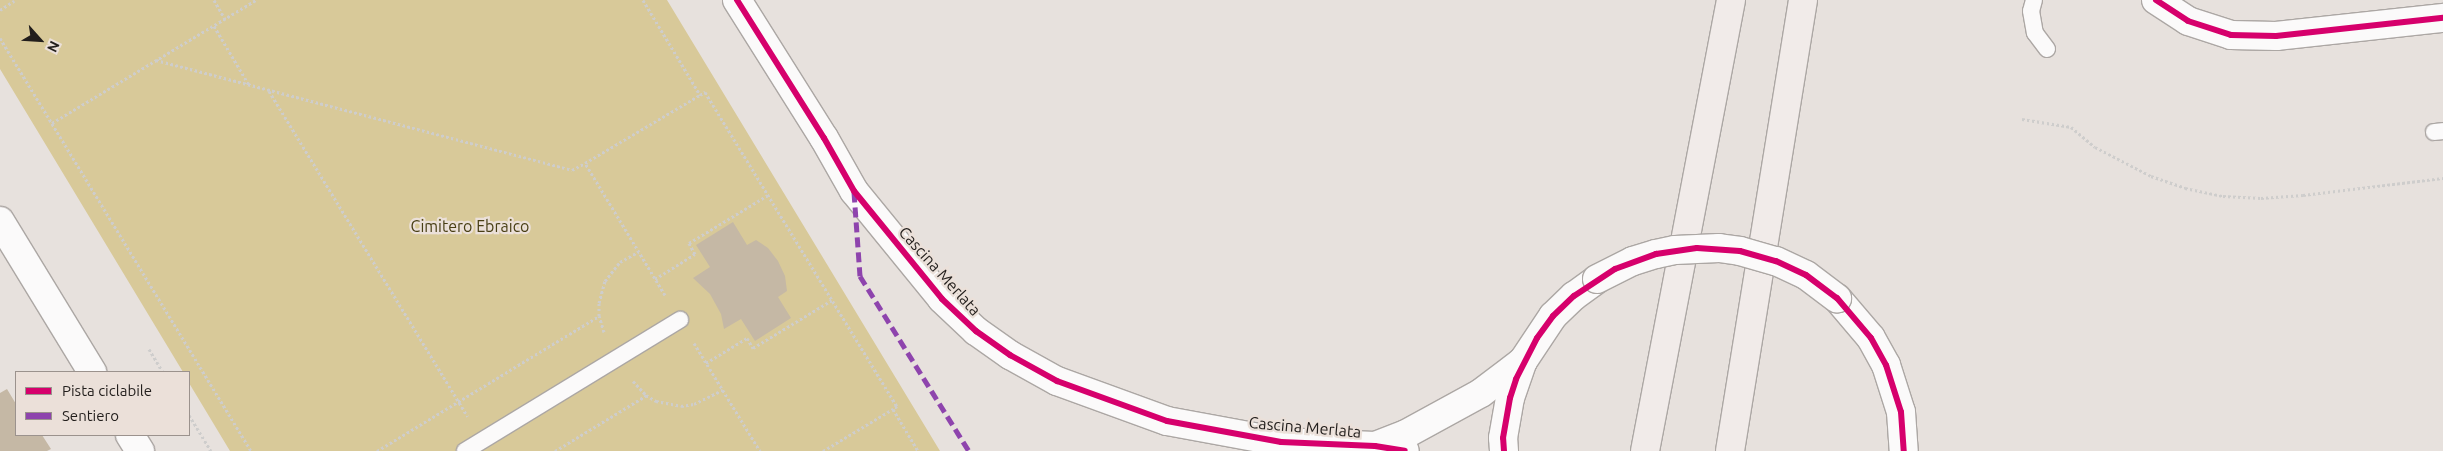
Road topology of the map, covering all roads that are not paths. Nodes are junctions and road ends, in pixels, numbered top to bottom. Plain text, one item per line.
1 (738, 0) edge
2 (1731, 0) edge
3 (1802, 0) edge
4 (2034, 0) edge
5 (2156, 0) edge
6 (2443, 18) edge
7 (2048, 49) dead end
8 (0, 221) edge
9 (680, 320) road end
10 (1523, 361) junction
11 (91, 371) edge
12 (131, 436) edge
13 (1375, 446) junction
14 (140, 451) edge
15 (465, 451) edge
16 (1405, 451) edge
17 (1504, 451) edge
18 (1645, 451) edge
19 (1730, 451) edge
20 (1904, 451) edge

1 - 13 street, Cascina Merlata
2 - 18 highway
3 - 19 highway
4 - 7 lane
5 - 6 street
8 - 11 street
9 - 15 lane
10 - 13 street
10 - 17 street
10 - 20 street, bridge
12 - 14 street
13 - 16 street, Cascina Merlata

